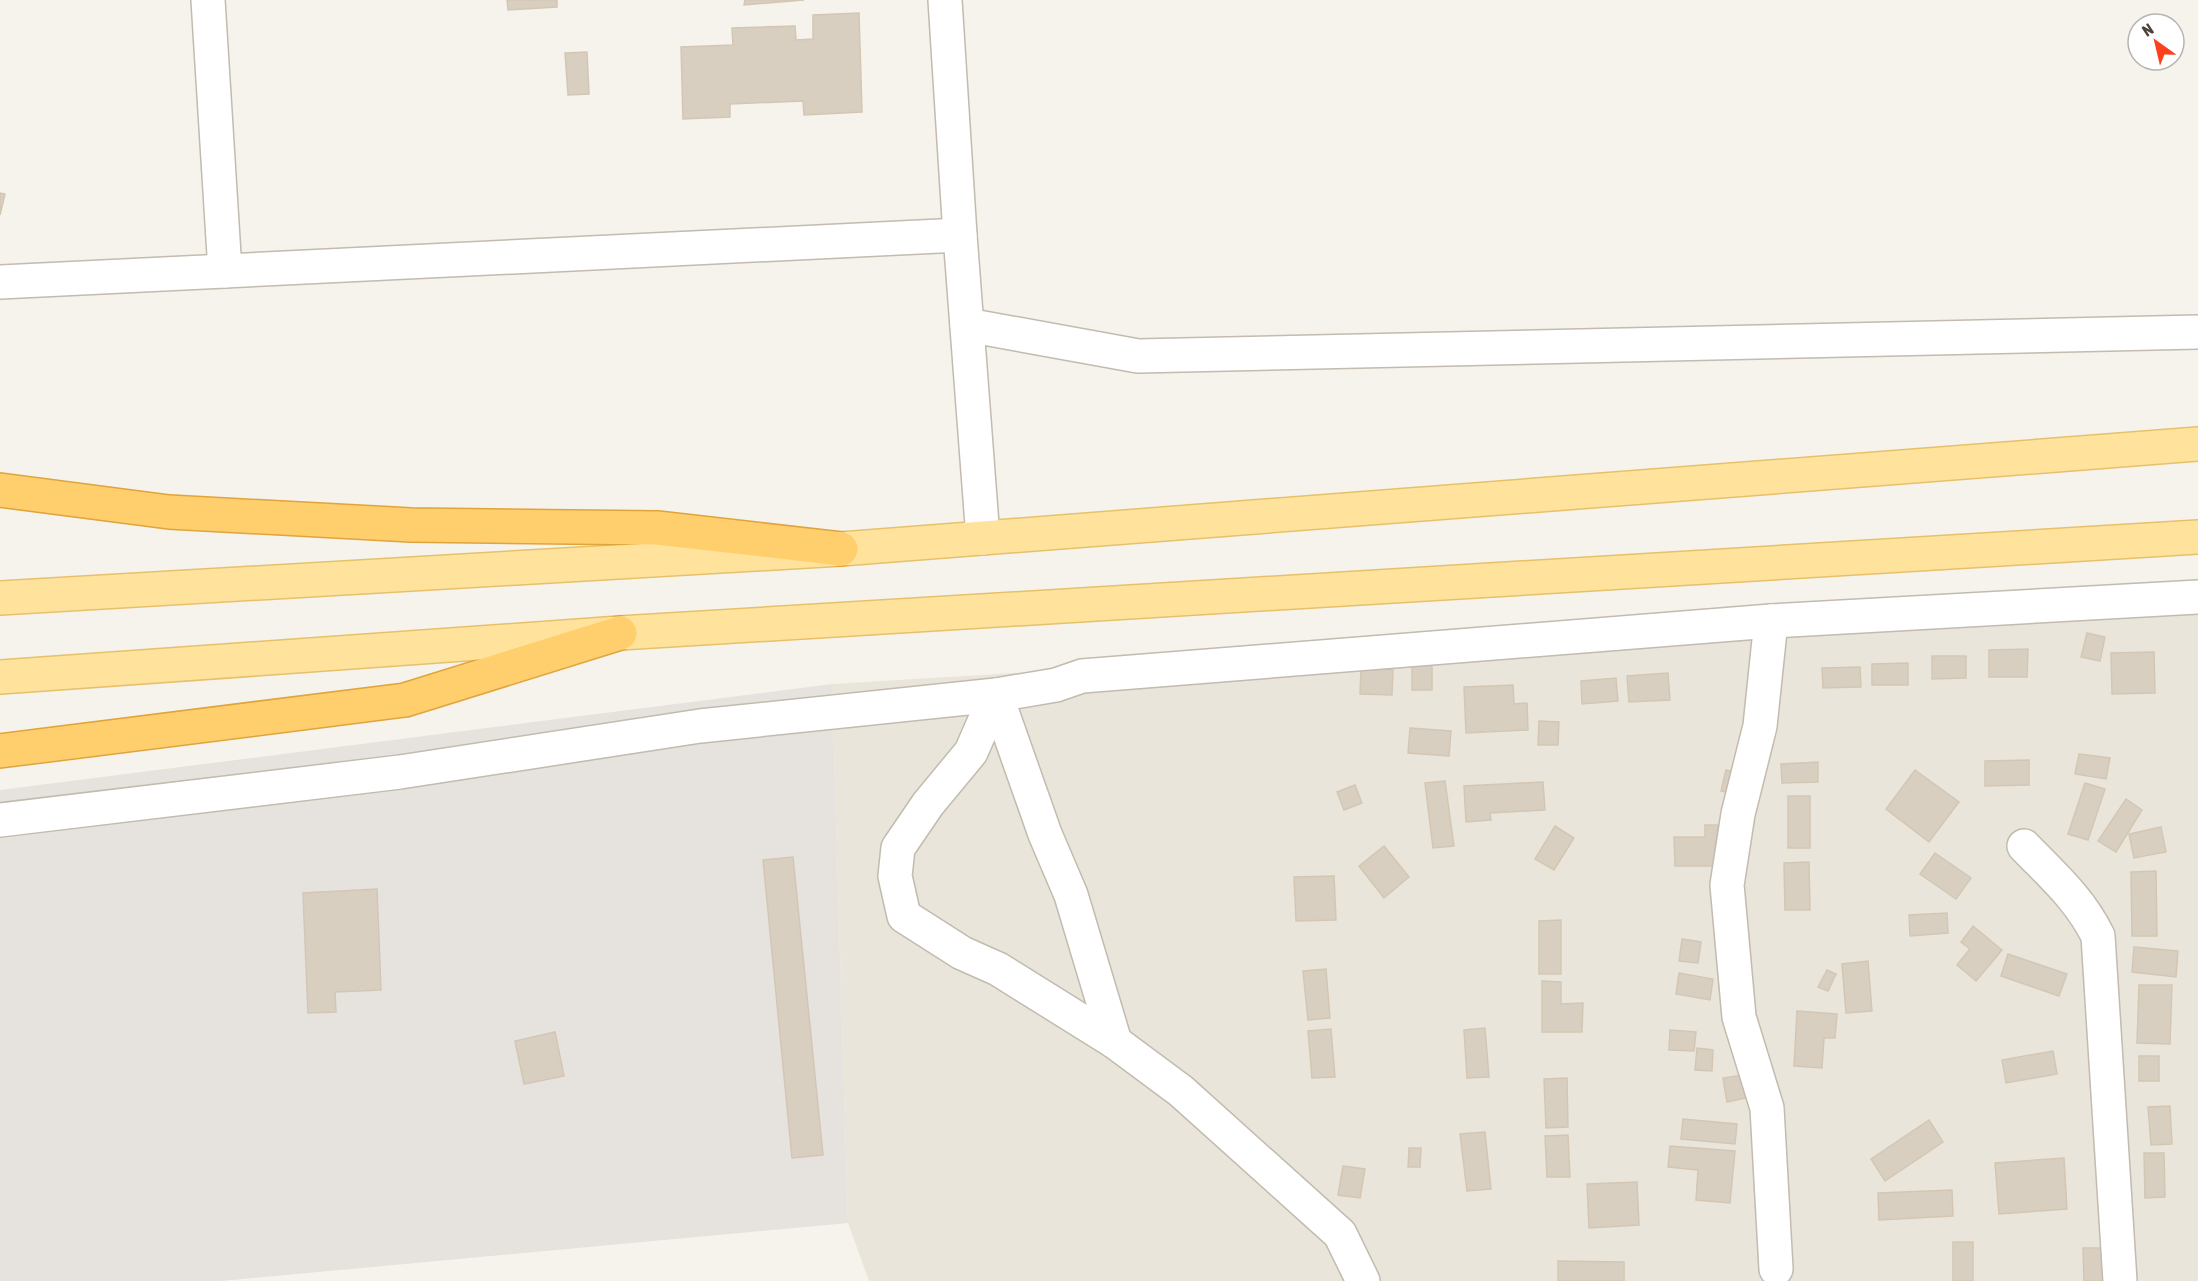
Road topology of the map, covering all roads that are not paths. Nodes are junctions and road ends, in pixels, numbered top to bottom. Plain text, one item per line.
1 (208, 0) edge
2 (945, 0) edge
3 (960, 235) junction
4 (225, 271) junction
5 (0, 282) edge
6 (967, 325) junction
7 (2198, 332) edge
8 (2198, 444) edge
9 (0, 490) edge
10 (2198, 537) edge
11 (983, 538) junction
12 (841, 549) junction
13 (2198, 597) edge
14 (0, 598) edge
15 (1771, 621) junction
16 (620, 633) junction
17 (0, 677) edge
18 (996, 695) junction
19 (0, 752) edge
20 (0, 820) edge
21 (2024, 846) dead end
22 (1116, 1042) junction
23 (1776, 1269) dead end
24 (1363, 1281) edge
25 (2120, 1281) edge

1 - 4 street
2 - 3 street
3 - 4 street
3 - 6 street
4 - 5 street
6 - 7 street
6 - 11 street
8 - 11 main road
9 - 12 highway
10 - 16 main road
11 - 12 main road
12 - 14 main road
13 - 15 street
15 - 18 street
15 - 23 street
16 - 17 main road
16 - 19 highway
18 - 20 street
18 - 22 street
18 - 22 street
21 - 25 street
22 - 24 street

